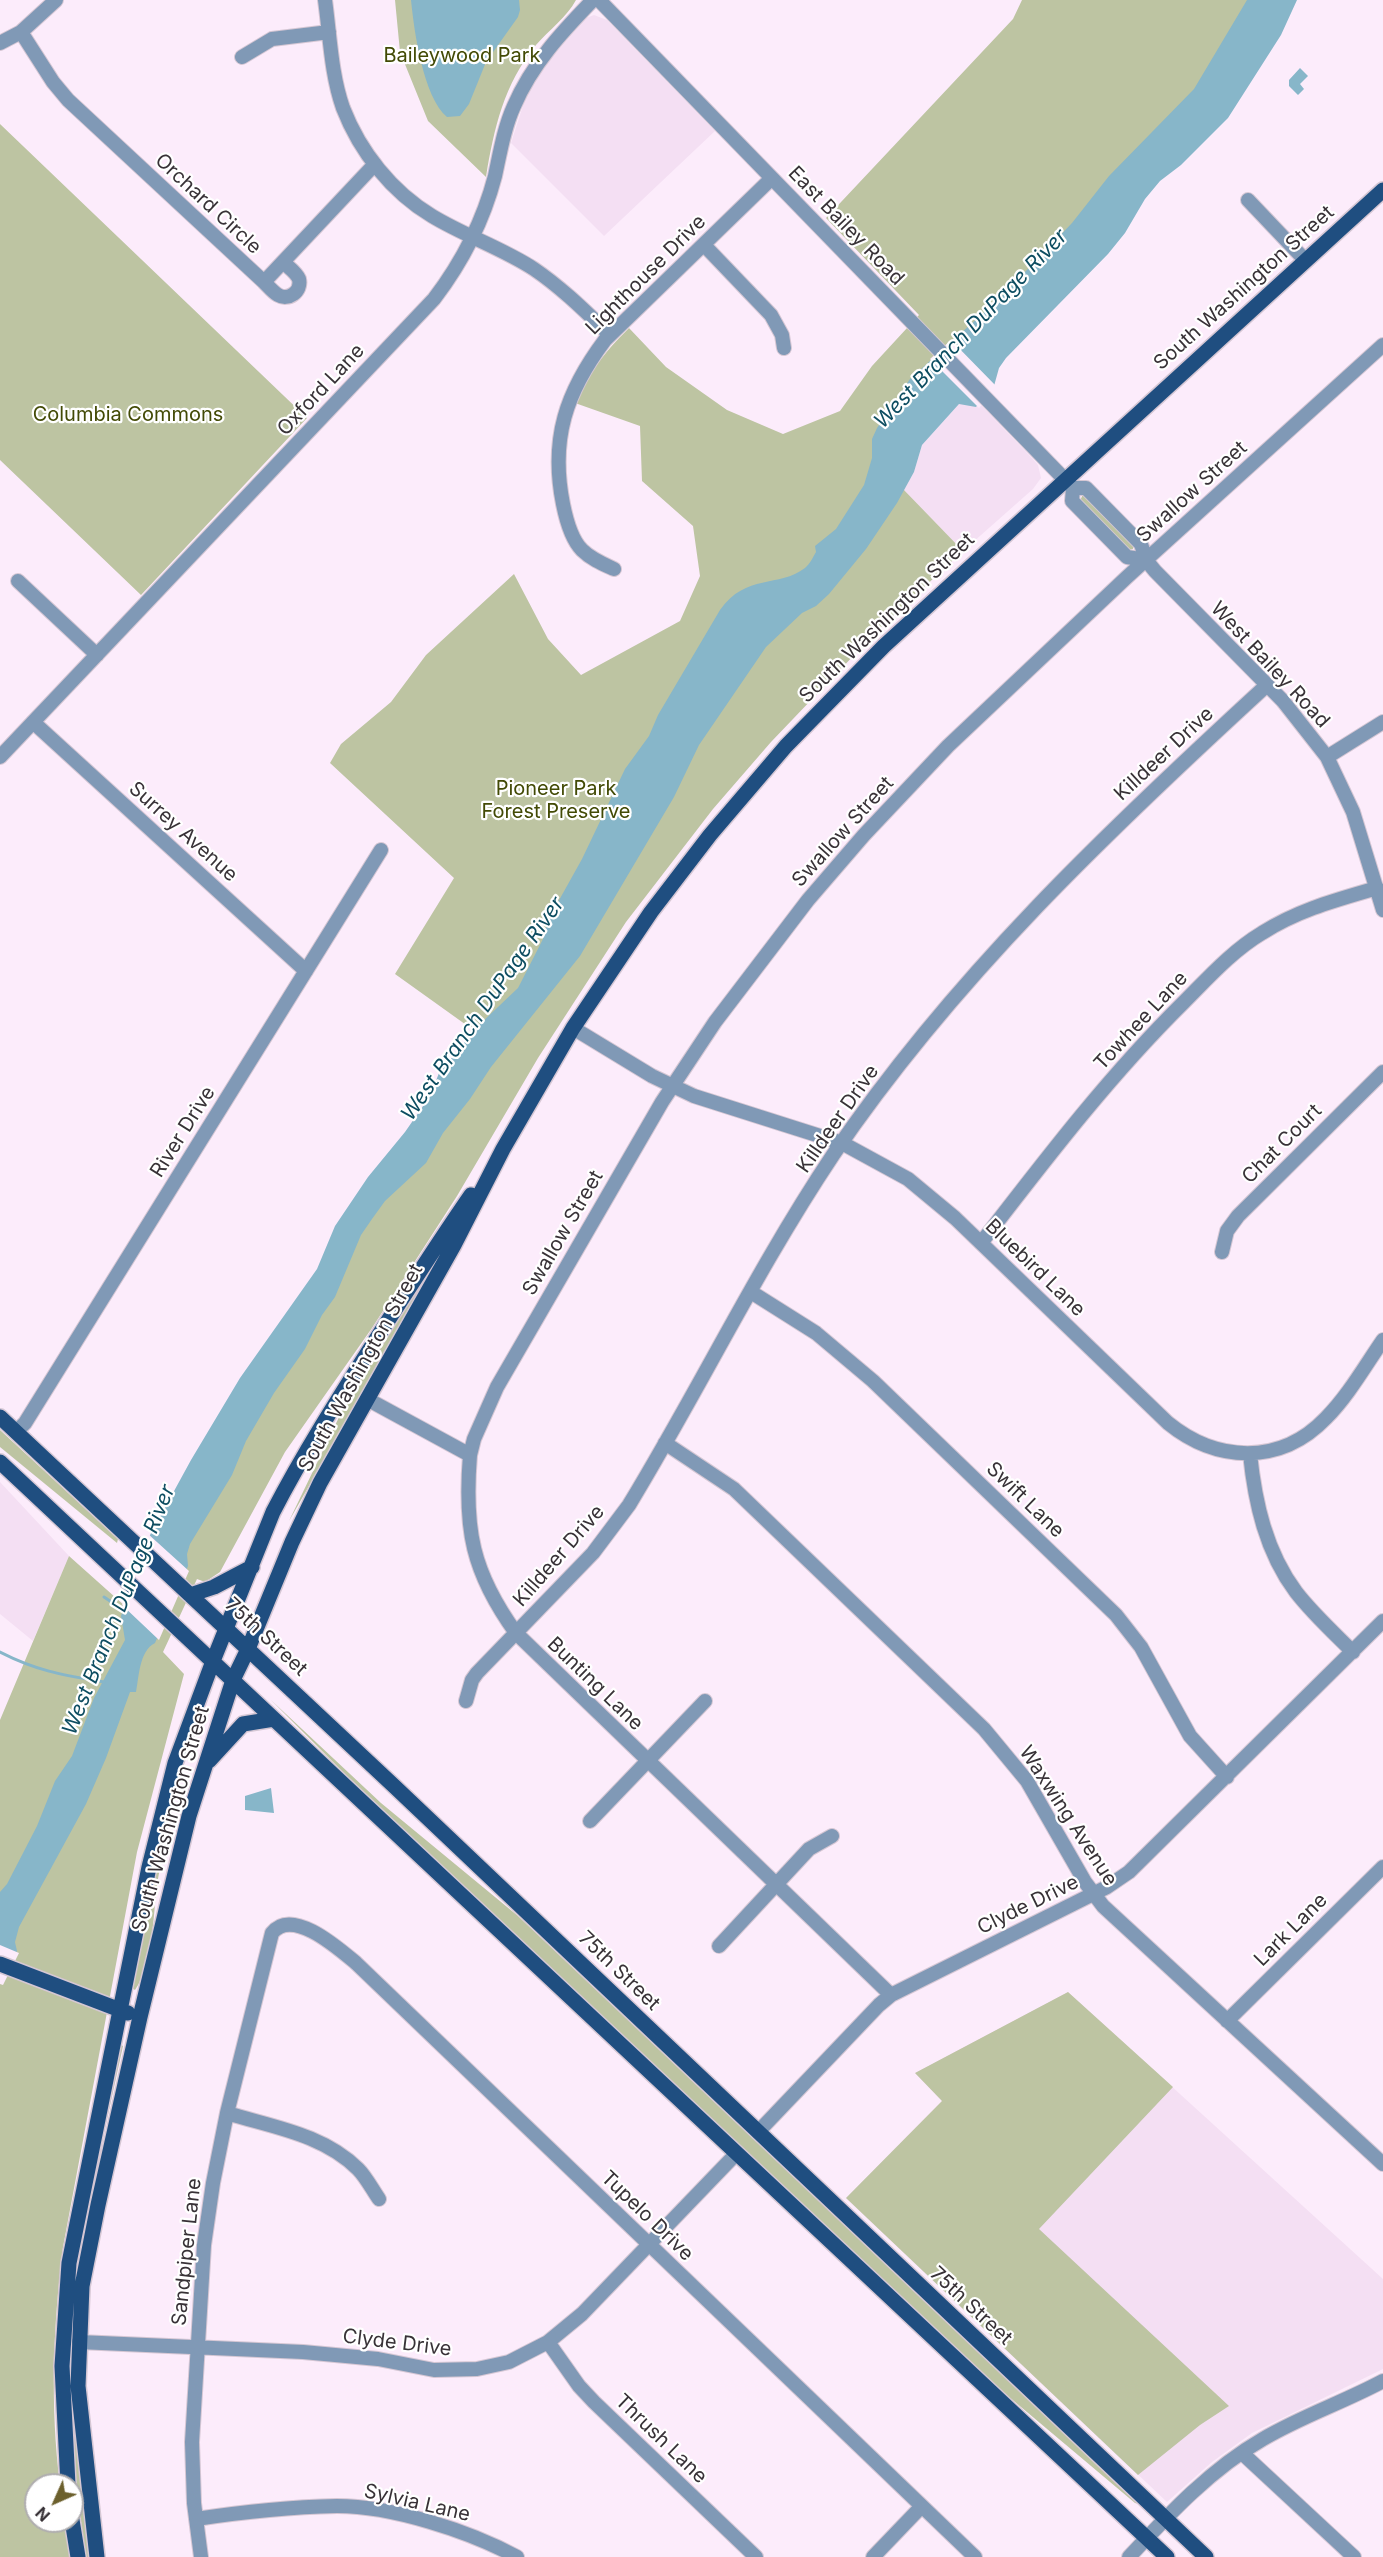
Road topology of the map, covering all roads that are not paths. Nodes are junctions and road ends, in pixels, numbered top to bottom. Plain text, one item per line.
1 (56, 0) edge
2 (325, 0) edge
3 (593, 0) edge
4 (599, 0) edge
5 (21, 32) junction
6 (328, 32) junction
7 (0, 43) edge
8 (242, 57) dead end
9 (375, 164) junction
10 (772, 178) junction
11 (1383, 190) edge
12 (1248, 200) dead end
13 (474, 237) junction
14 (704, 245) junction
15 (1305, 260) junction
16 (283, 262) junction
17 (264, 282) junction
18 (610, 335) junction
19 (1383, 345) edge
20 (784, 348) dead end
21 (1069, 484) junction
22 (1146, 560) junction
23 (614, 569) dead end
24 (18, 581) dead end
25 (97, 655) junction
26 (1267, 685) junction
27 (33, 722) junction
28 (1383, 722) edge
29 (0, 757) edge
30 (1327, 757) junction
31 (381, 850) dead end
32 (1377, 888) junction
33 (1383, 910) edge
34 (306, 971) junction
35 (573, 1028) junction
36 (1383, 1072) edge
37 (672, 1086) junction
38 (842, 1143) junction
39 (503, 1149) junction
40 (981, 1243) junction
41 (1222, 1252) dead end
42 (751, 1292) junction
43 (1383, 1340) edge
44 (367, 1399) junction
45 (0, 1418) edge
46 (16, 1432) junction
47 (665, 1443) junction
48 (1250, 1454) junction
49 (470, 1455) junction
50 (0, 1462) edge
51 (252, 1567) junction
52 (190, 1595) junction
53 (1383, 1622) edge
54 (227, 1629) junction
55 (516, 1633) junction
56 (248, 1649) junction
57 (1353, 1652) junction
58 (213, 1661) junction
59 (233, 1680) junction
60 (466, 1701) dead end
61 (705, 1701) dead end
62 (274, 1719) junction
63 (648, 1761) junction
64 (205, 1766) junction
65 (1227, 1777) junction
66 (590, 1821) dead end
67 (832, 1836) dead end
68 (1383, 1867) edge
69 (776, 1885) junction
70 (1094, 1894) junction
71 (280, 1925) joint
72 (719, 1946) dead end
73 (5, 1966) edge
74 (891, 1995) junction
75 (121, 2010) junction
76 (140, 2017) junction
77 (1227, 2021) junction
78 (228, 2113) junction
79 (758, 2132) junction
80 (735, 2155) junction
81 (1383, 2164) edge
82 (379, 2199) dead end
83 (649, 2244) junction
84 (79, 2342) junction
85 (548, 2342) junction
86 (197, 2348) junction
87 (1383, 2381) edge
88 (1242, 2453) junction
89 (67, 2473) edge
90 (921, 2506) junction
91 (1166, 2518) junction
92 (196, 2519) junction
93 (74, 2533) edge
94 (1147, 2538) junction
95 (78, 2557) edge
96 (97, 2557) edge
97 (201, 2557) edge
98 (517, 2557) edge
99 (756, 2557) edge
100 (873, 2557) edge
101 (975, 2557) edge
102 (1129, 2557) edge
103 (1167, 2557) edge
104 (1206, 2557) edge
105 (1354, 2557) edge

1 - 5 street
2 - 6 street
3 - 13 street, Oxford Lane
4 - 10 street, East Bailey Road
5 - 7 street
5 - 17 street, Orchard Circle
6 - 8 street
6 - 9 street
9 - 13 street
9 - 16 street, Orchard Circle
10 - 14 street, Lighthouse Drive
10 - 21 street, East Bailey Road
11 - 15 main road, South Washington Street
12 - 15 street
13 - 18 street
13 - 25 street, Oxford Lane
14 - 18 street, Lighthouse Drive
14 - 20 street
15 - 21 main road, South Washington Street
16 - 17 street, Orchard Circle
16 - 17 street
18 - 23 street, Lighthouse Drive
19 - 22 street, Swallow Street
21 - 22 street, West Bailey Road
21 - 35 main road, South Washington Street
22 - 26 street, West Bailey Road
22 - 37 street, Swallow Street
24 - 25 street
25 - 27 street, Oxford Lane
26 - 30 street, West Bailey Road
26 - 38 street, Killdeer Drive
27 - 29 street, Oxford Lane
27 - 34 street, Surrey Avenue
28 - 30 street
30 - 32 street, West Bailey Road
31 - 34 street, River Drive
32 - 33 street, West Bailey Road
32 - 40 street, Towhee Lane
34 - 46 street, River Drive
35 - 37 street, Bluebird Lane
35 - 39 main road, South Washington Street
36 - 41 street, Chat Court
37 - 38 street, Bluebird Lane
37 - 49 street, Swallow Street
38 - 40 street, Bluebird Lane
38 - 42 street, Killdeer Drive
39 - 44 main road, South Washington Street
39 - 51 main road, South Washington Street
40 - 48 street, Bluebird Lane
42 - 47 street, Killdeer Drive
42 - 65 street, Swift Lane
43 - 48 street
44 - 49 street
44 - 56 main road, South Washington Street
45 - 46 main road, 75th Street
46 - 52 main road, 75th Street
47 - 55 street, Killdeer Drive
47 - 70 street, Waxwing Avenue
48 - 57 street
49 - 55 street, Bunting Lane
50 - 58 main road
51 - 52 main road
51 - 54 main road, South Washington Street
52 - 54 main road, 75th Street
53 - 57 street, Clyde Drive
54 - 56 main road, 75th Street
54 - 58 main road, South Washington Street
55 - 60 street
55 - 63 street, Bunting Lane
56 - 59 main road, South Washington Street
56 - 79 main road, 75th Street
57 - 65 street, Clyde Drive
58 - 59 main road
58 - 75 main road, South Washington Street
59 - 62 main road
59 - 64 main road, South Washington Street
61 - 63 street
62 - 64 main road
62 - 80 main road
63 - 66 street
63 - 69 street, Bunting Lane
64 - 76 main road, South Washington Street
65 - 70 street, Clyde Drive
67 - 69 street
68 - 77 street, Lark Lane
69 - 72 street
69 - 74 street, Bunting Lane
70 - 74 street, Clyde Drive
70 - 77 street, Waxwing Avenue
71 - 78 street, Sandpiper Lane
71 - 83 street, Tupelo Drive
73 - 75 main road
74 - 79 street, Clyde Drive
75 - 76 main road
75 - 89 main road, South Washington Street
76 - 84 main road, South Washington Street
77 - 81 street, Waxwing Avenue
78 - 82 street
78 - 86 street, Sandpiper Lane
79 - 91 main road, 75th Street
80 - 83 street, Clyde Drive
80 - 94 main road
83 - 85 street, Clyde Drive
83 - 90 street, Tupelo Drive
84 - 86 street, Clyde Drive
84 - 96 main road, South Washington Street
85 - 86 street, Clyde Drive
85 - 99 street, Thrush Lane
86 - 92 street, Sandpiper Lane
87 - 88 street
88 - 91 street
88 - 105 street
90 - 100 street
90 - 101 street, Tupelo Drive
91 - 94 street
91 - 104 main road, 75th Street
92 - 97 street, Sandpiper Lane
92 - 98 street, Sylvia Lane
93 - 95 main road
94 - 102 street
94 - 103 main road

